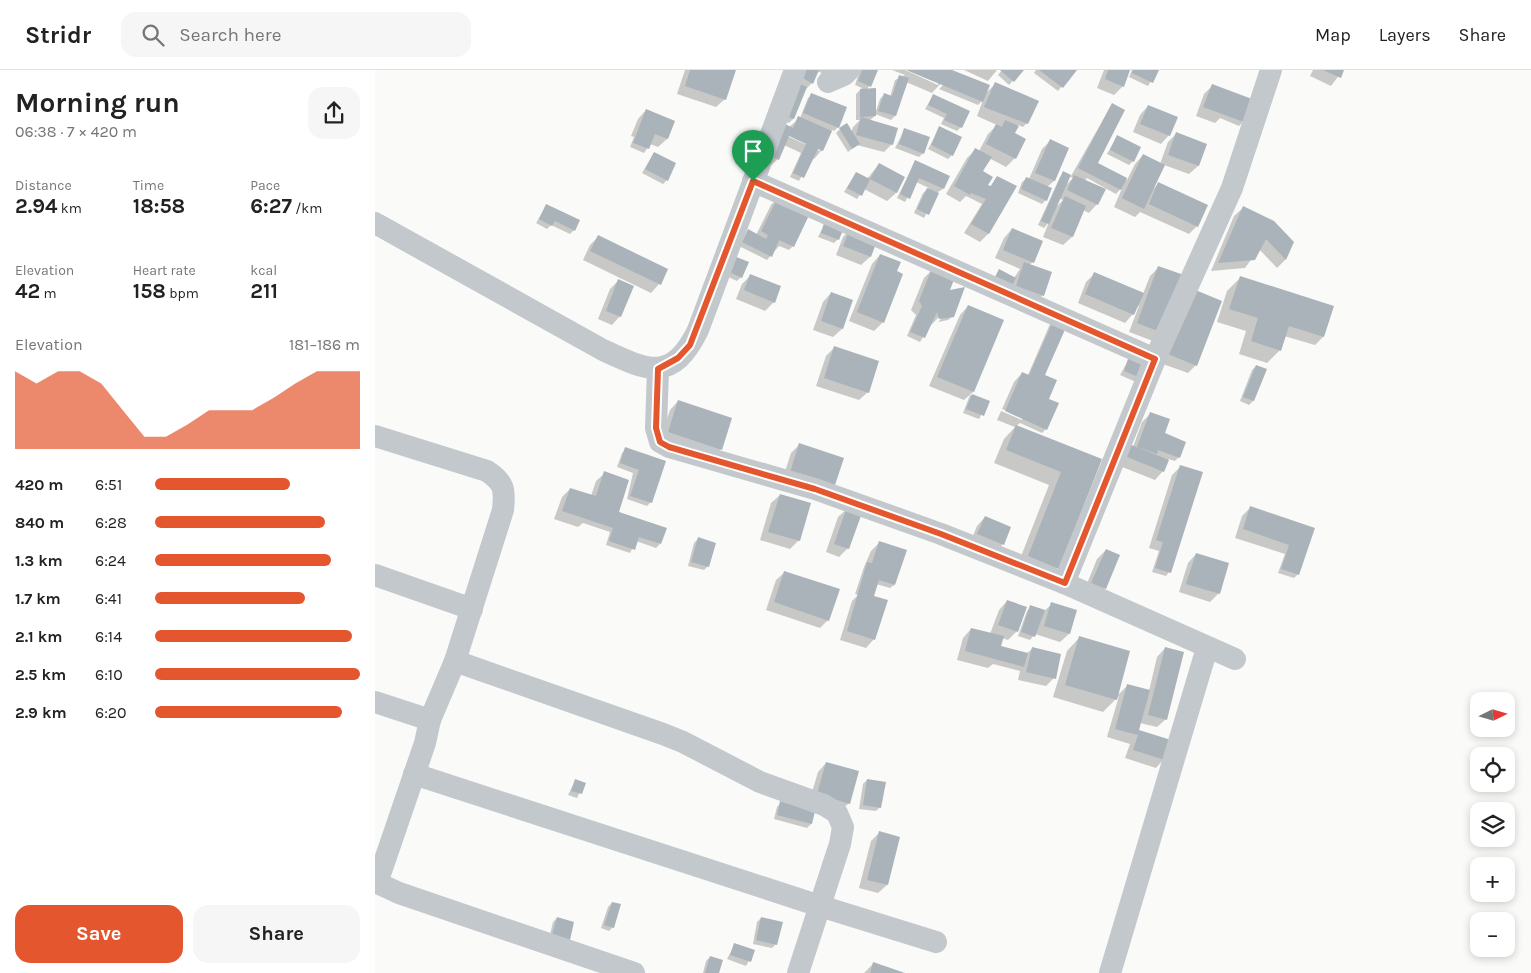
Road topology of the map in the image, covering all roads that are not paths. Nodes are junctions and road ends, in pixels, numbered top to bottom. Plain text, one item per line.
1 (795, 70) edge
2 (849, 70) edge
3 (1271, 70) edge
4 (828, 82) dead end
5 (753, 181) junction
6 (375, 222) edge
7 (1155, 359) junction
8 (658, 369) junction
9 (375, 436) edge
10 (375, 576) edge
11 (1065, 583) junction
12 (472, 609) junction
13 (1207, 648) junction
14 (1235, 658) dead end
15 (455, 661) junction
16 (375, 702) edge
17 (429, 720) junction
18 (414, 774) junction
19 (376, 882) edge
20 (820, 906) junction
21 (936, 942) dead end
22 (634, 973) edge
23 (798, 973) edge
24 (1110, 973) edge

1 - 5 street
2 - 4 street
3 - 7 street
5 - 7 street
5 - 8 street
6 - 8 street
7 - 11 street
8 - 11 street
9 - 12 street
10 - 12 street
11 - 13 street
12 - 15 street
13 - 14 street
13 - 24 street
15 - 17 street
15 - 20 street
16 - 17 street
17 - 18 street
18 - 19 street
18 - 20 street
19 - 22 street
20 - 21 street
20 - 23 street

